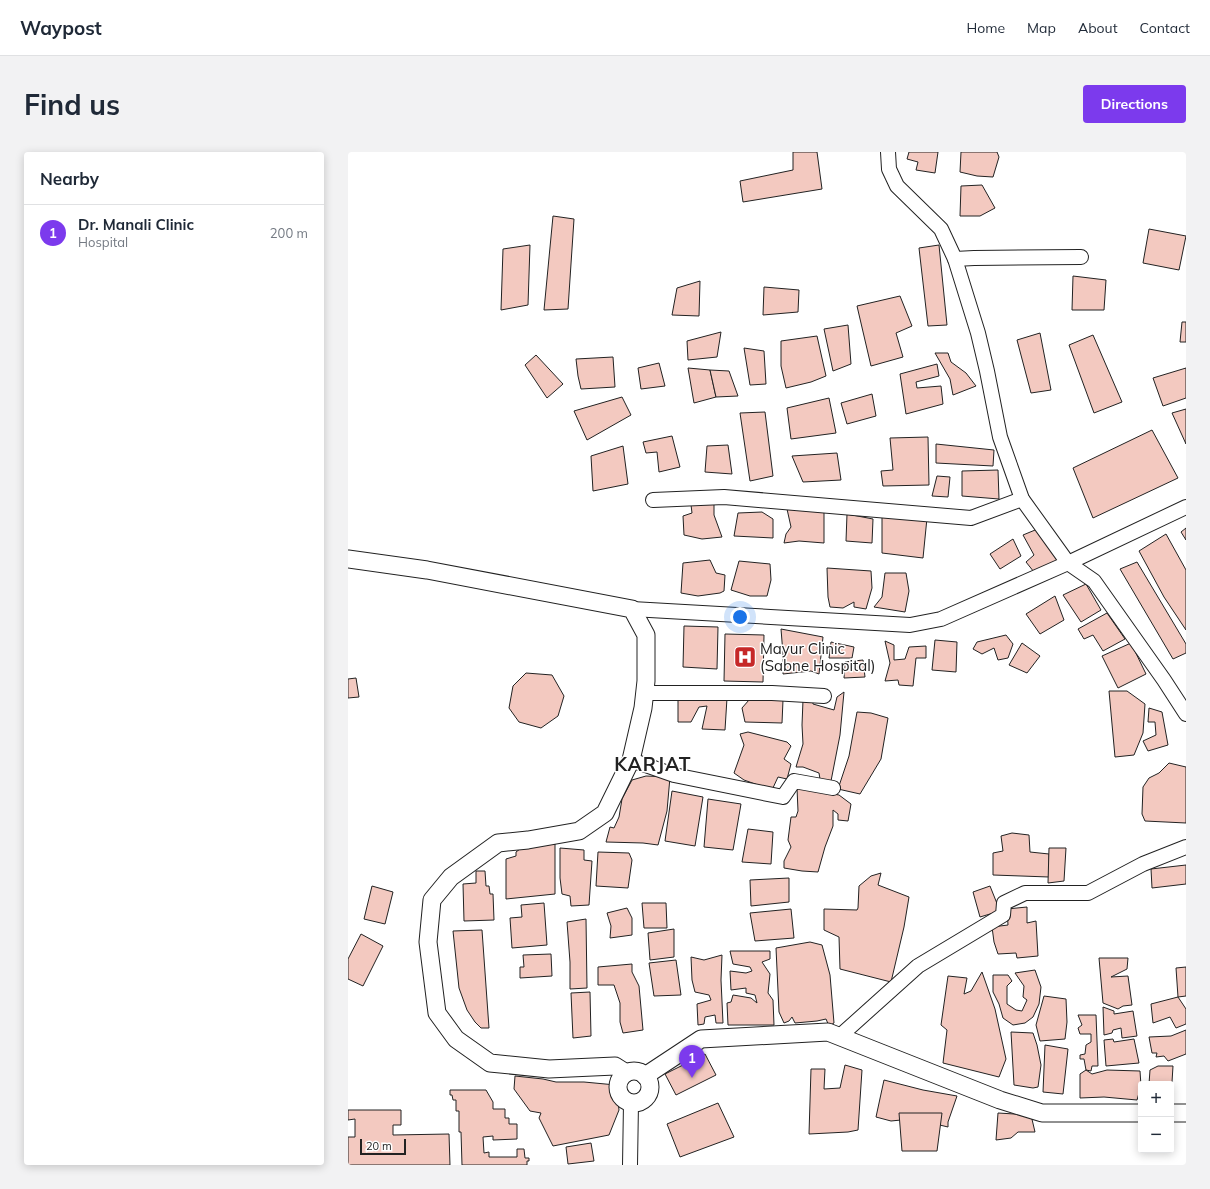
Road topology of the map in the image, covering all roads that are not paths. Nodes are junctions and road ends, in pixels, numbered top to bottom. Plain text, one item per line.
1 (888, 152) edge
2 (1081, 258) dead end
3 (955, 259) junction
4 (1022, 499) junction
5 (653, 500) dead end
6 (1186, 507) edge
7 (348, 559) edge
8 (1068, 563) junction
9 (632, 609) junction
10 (645, 694) junction
11 (824, 696) dead end
12 (1186, 714) edge
13 (631, 760) junction
14 (833, 788) dead end
15 (1186, 847) edge
16 (840, 1036) junction
17 (626, 1073) junction
18 (645, 1076) junction
19 (631, 1103) junction
20 (1138, 1113) edge
21 (1174, 1113) edge
22 (1186, 1113) edge
23 (630, 1165) edge

1 - 3 street
2 - 3 street
3 - 4 street
4 - 5 street
4 - 8 street
6 - 8 street
7 - 9 street
8 - 9 street
8 - 12 street
9 - 10 street
10 - 11 street
10 - 13 street
13 - 14 street
13 - 17 street
15 - 16 street
16 - 18 street
16 - 20 street
17 - 18 street
17 - 19 street
18 - 19 street
19 - 23 street
21 - 22 street

